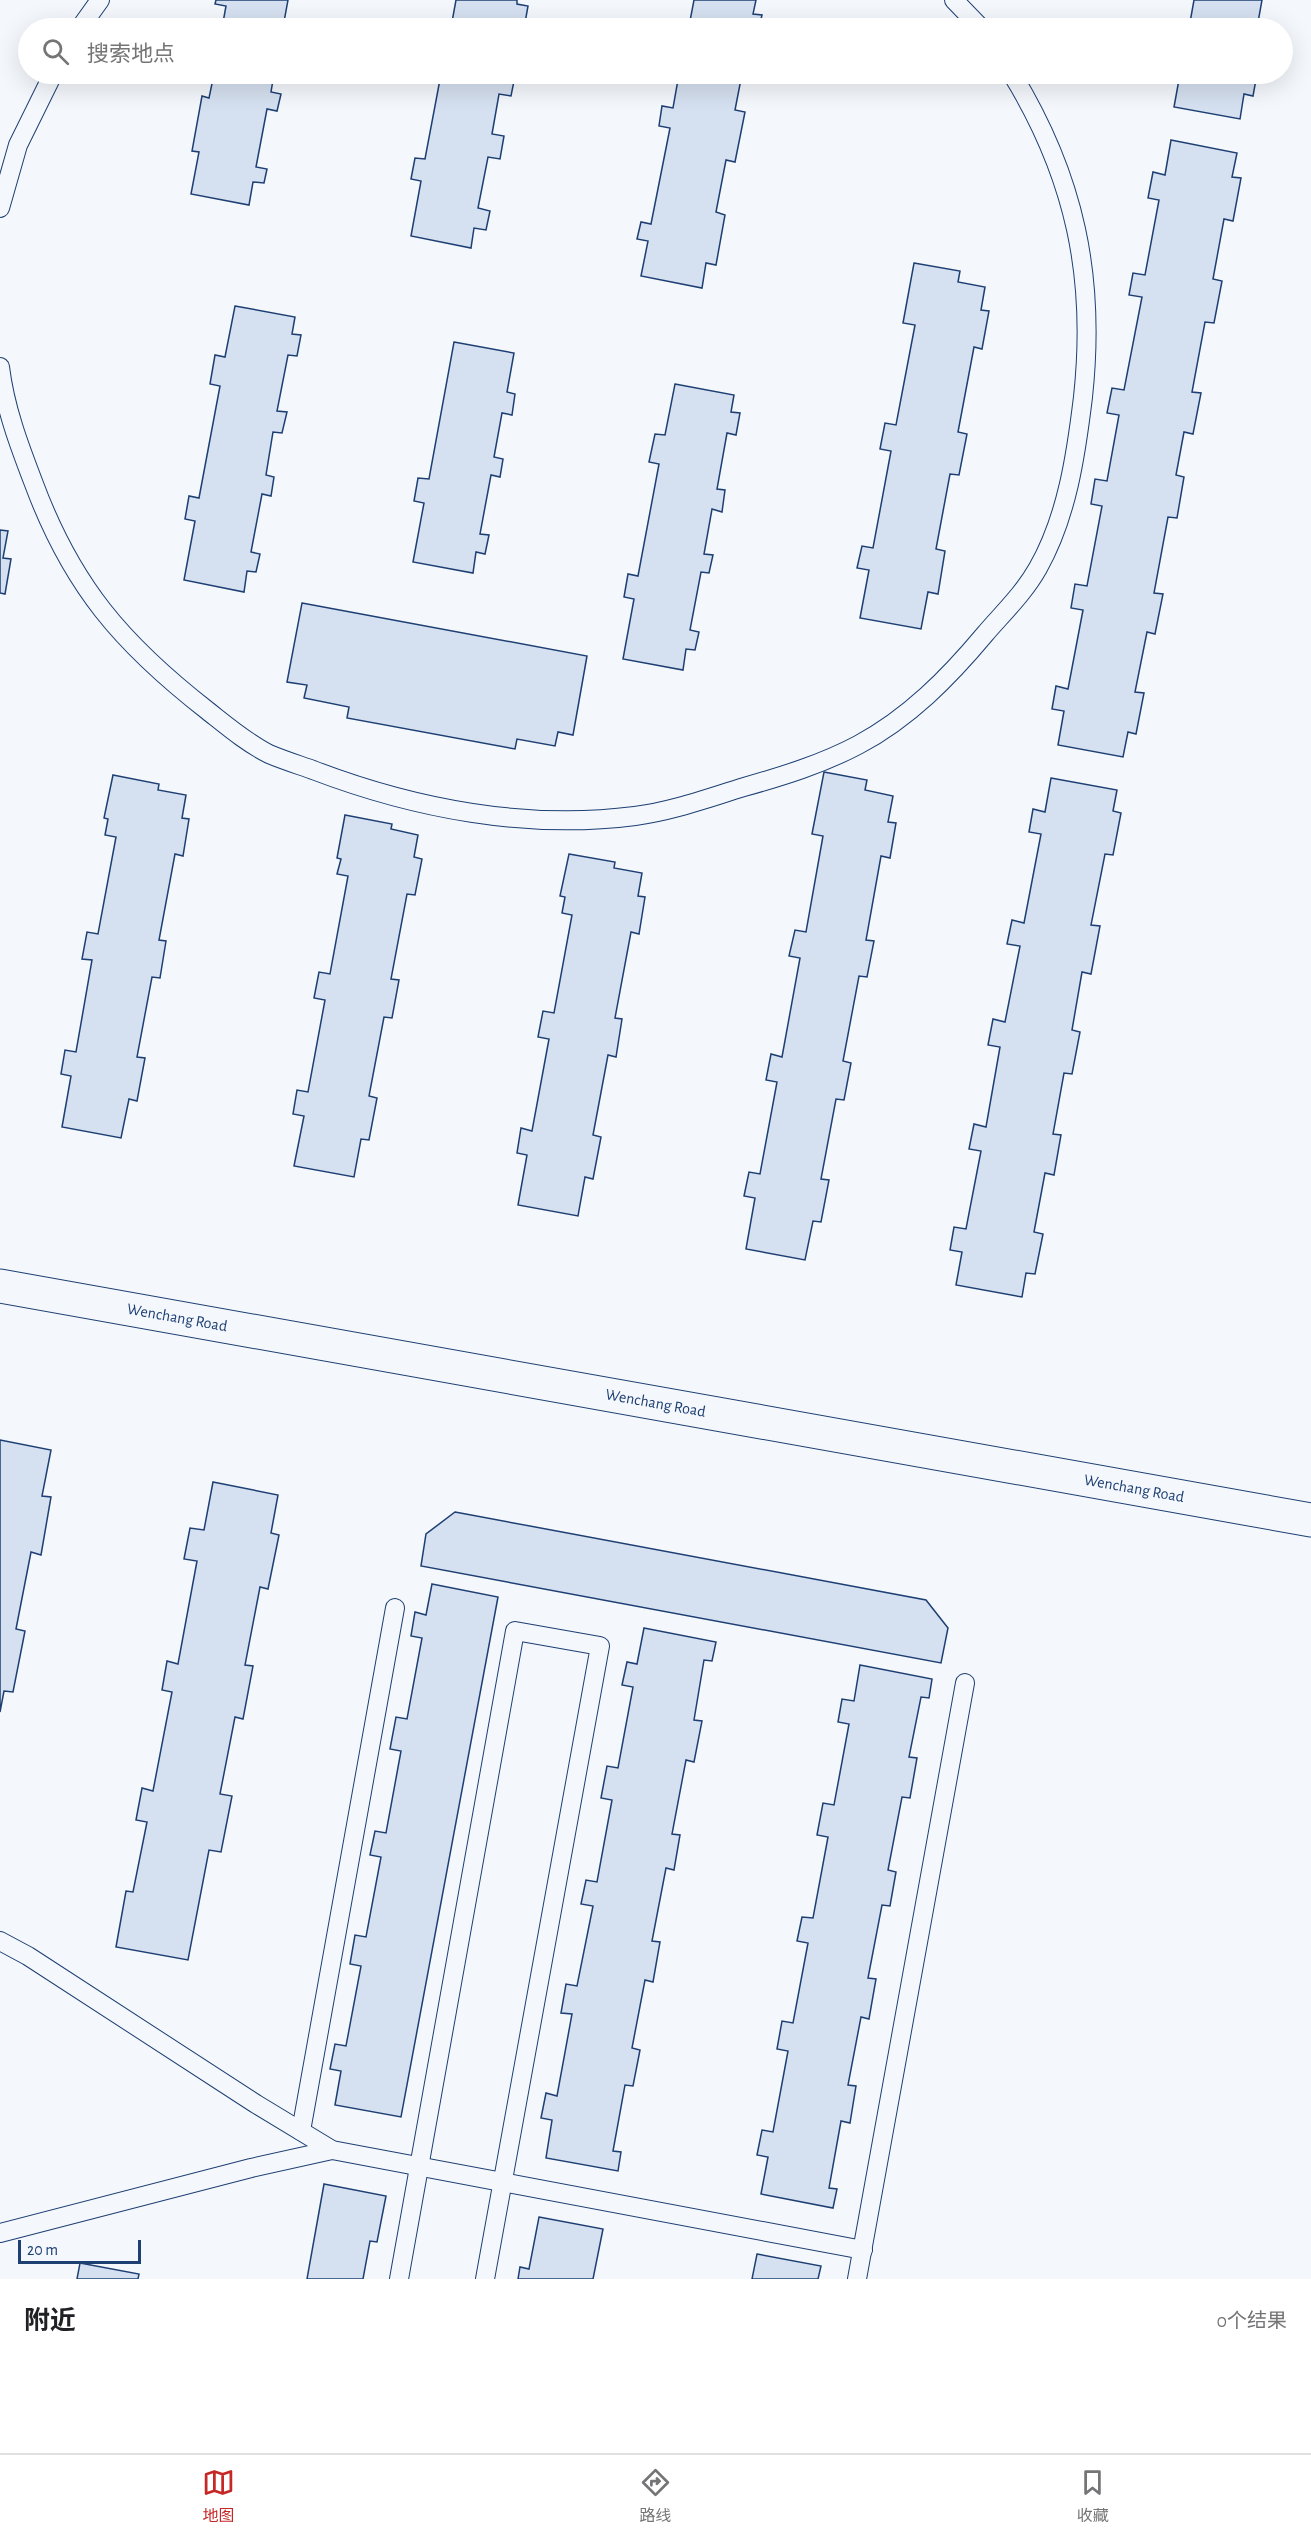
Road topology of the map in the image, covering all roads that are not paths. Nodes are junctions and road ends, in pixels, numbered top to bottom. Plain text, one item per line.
1 (100, 0) edge
2 (954, 0) edge
3 (87, 18) edge
4 (971, 18) edge
5 (48, 84) edge
6 (1017, 84) edge
7 (4, 177) edge
8 (0, 208) edge
9 (0, 367) edge
10 (0, 1286) edge
11 (1311, 1520) edge
12 (394, 1608) dead end
13 (966, 1683) dead end
14 (0, 1941) edge
15 (301, 2131) junction
16 (332, 2150) junction
17 (419, 2167) junction
18 (503, 2182) junction
19 (0, 2233) edge
20 (863, 2250) junction
21 (399, 2279) edge
22 (486, 2279) edge
23 (857, 2279) edge

1 - 3 lane
2 - 4 lane
5 - 7 lane
6 - 9 lane
7 - 8 lane
10 - 11 street, Wenchang Road
12 - 15 lane
13 - 20 lane
14 - 15 lane
15 - 16 lane
16 - 17 lane
16 - 19 lane
17 - 18 lane
17 - 18 lane
17 - 21 lane
18 - 20 lane
18 - 22 lane
20 - 23 lane

